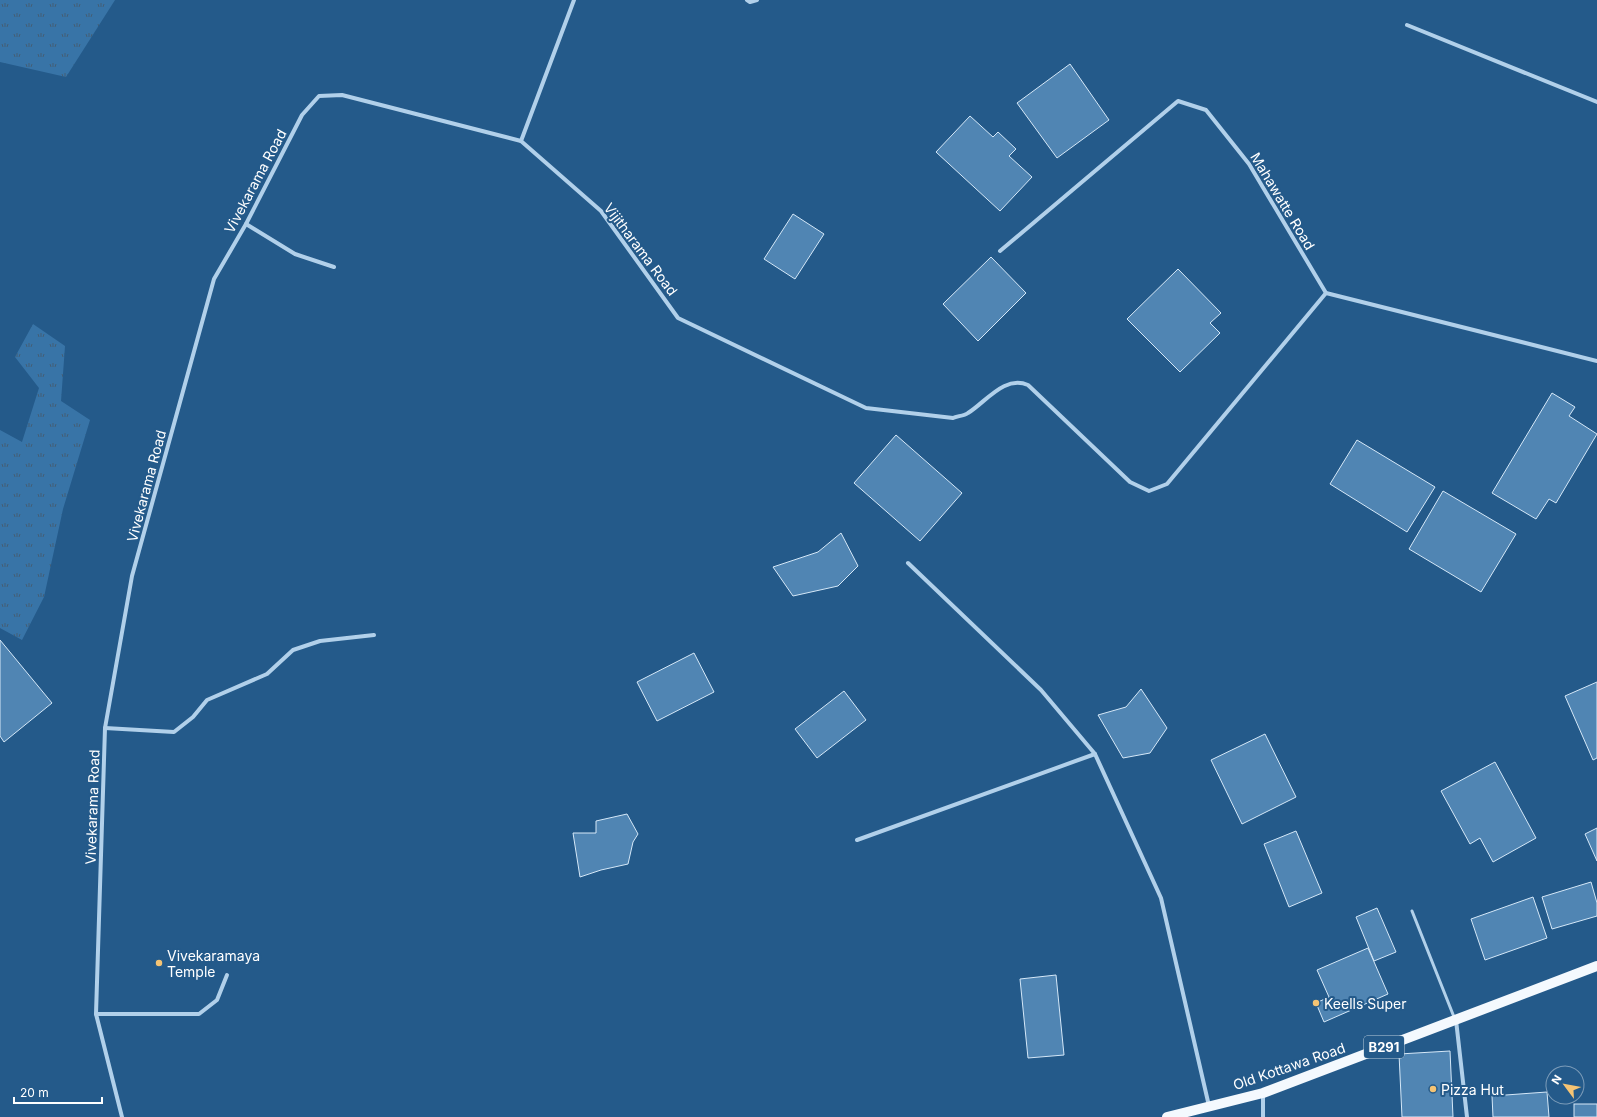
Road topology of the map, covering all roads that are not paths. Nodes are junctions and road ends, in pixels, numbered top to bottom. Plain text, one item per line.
1 (574, 0) edge
2 (747, 0) edge
3 (757, 0) edge
4 (1407, 25) dead end
5 (1597, 102) edge
6 (521, 140) junction
7 (246, 224) junction
8 (1000, 251) dead end
9 (334, 267) dead end
10 (1326, 293) junction
11 (1597, 361) edge
12 (908, 563) dead end
13 (374, 635) dead end
14 (105, 728) junction
15 (1095, 754) junction
16 (857, 840) dead end
17 (1412, 911) dead end
18 (1597, 966) edge
19 (227, 975) dead end
20 (96, 1014) junction
21 (1456, 1020) junction
22 (1263, 1093) junction
23 (1209, 1107) junction
24 (122, 1117) edge
25 (1167, 1117) edge
26 (1263, 1117) edge
27 (1467, 1117) edge

1 - 6 street
2 - 3 street
4 - 5 street
6 - 7 street, Vivekarama Road
6 - 10 street, Vijitharama Road
7 - 9 street
7 - 14 street, Vivekarama Road
8 - 10 street, Mahawatte Road
10 - 11 street
12 - 15 street
13 - 14 street
14 - 20 street, Vivekarama Road
15 - 16 street
15 - 23 street
17 - 21 lane
18 - 21 main road, Old Kottawa Road / B291
19 - 20 street
20 - 24 street, Vivekarama Road
21 - 22 main road, Old Kottawa Road / B291
21 - 27 street
22 - 23 main road, Old Kottawa Road / B291
22 - 26 street
23 - 25 main road, Old Kottawa Road / B291

